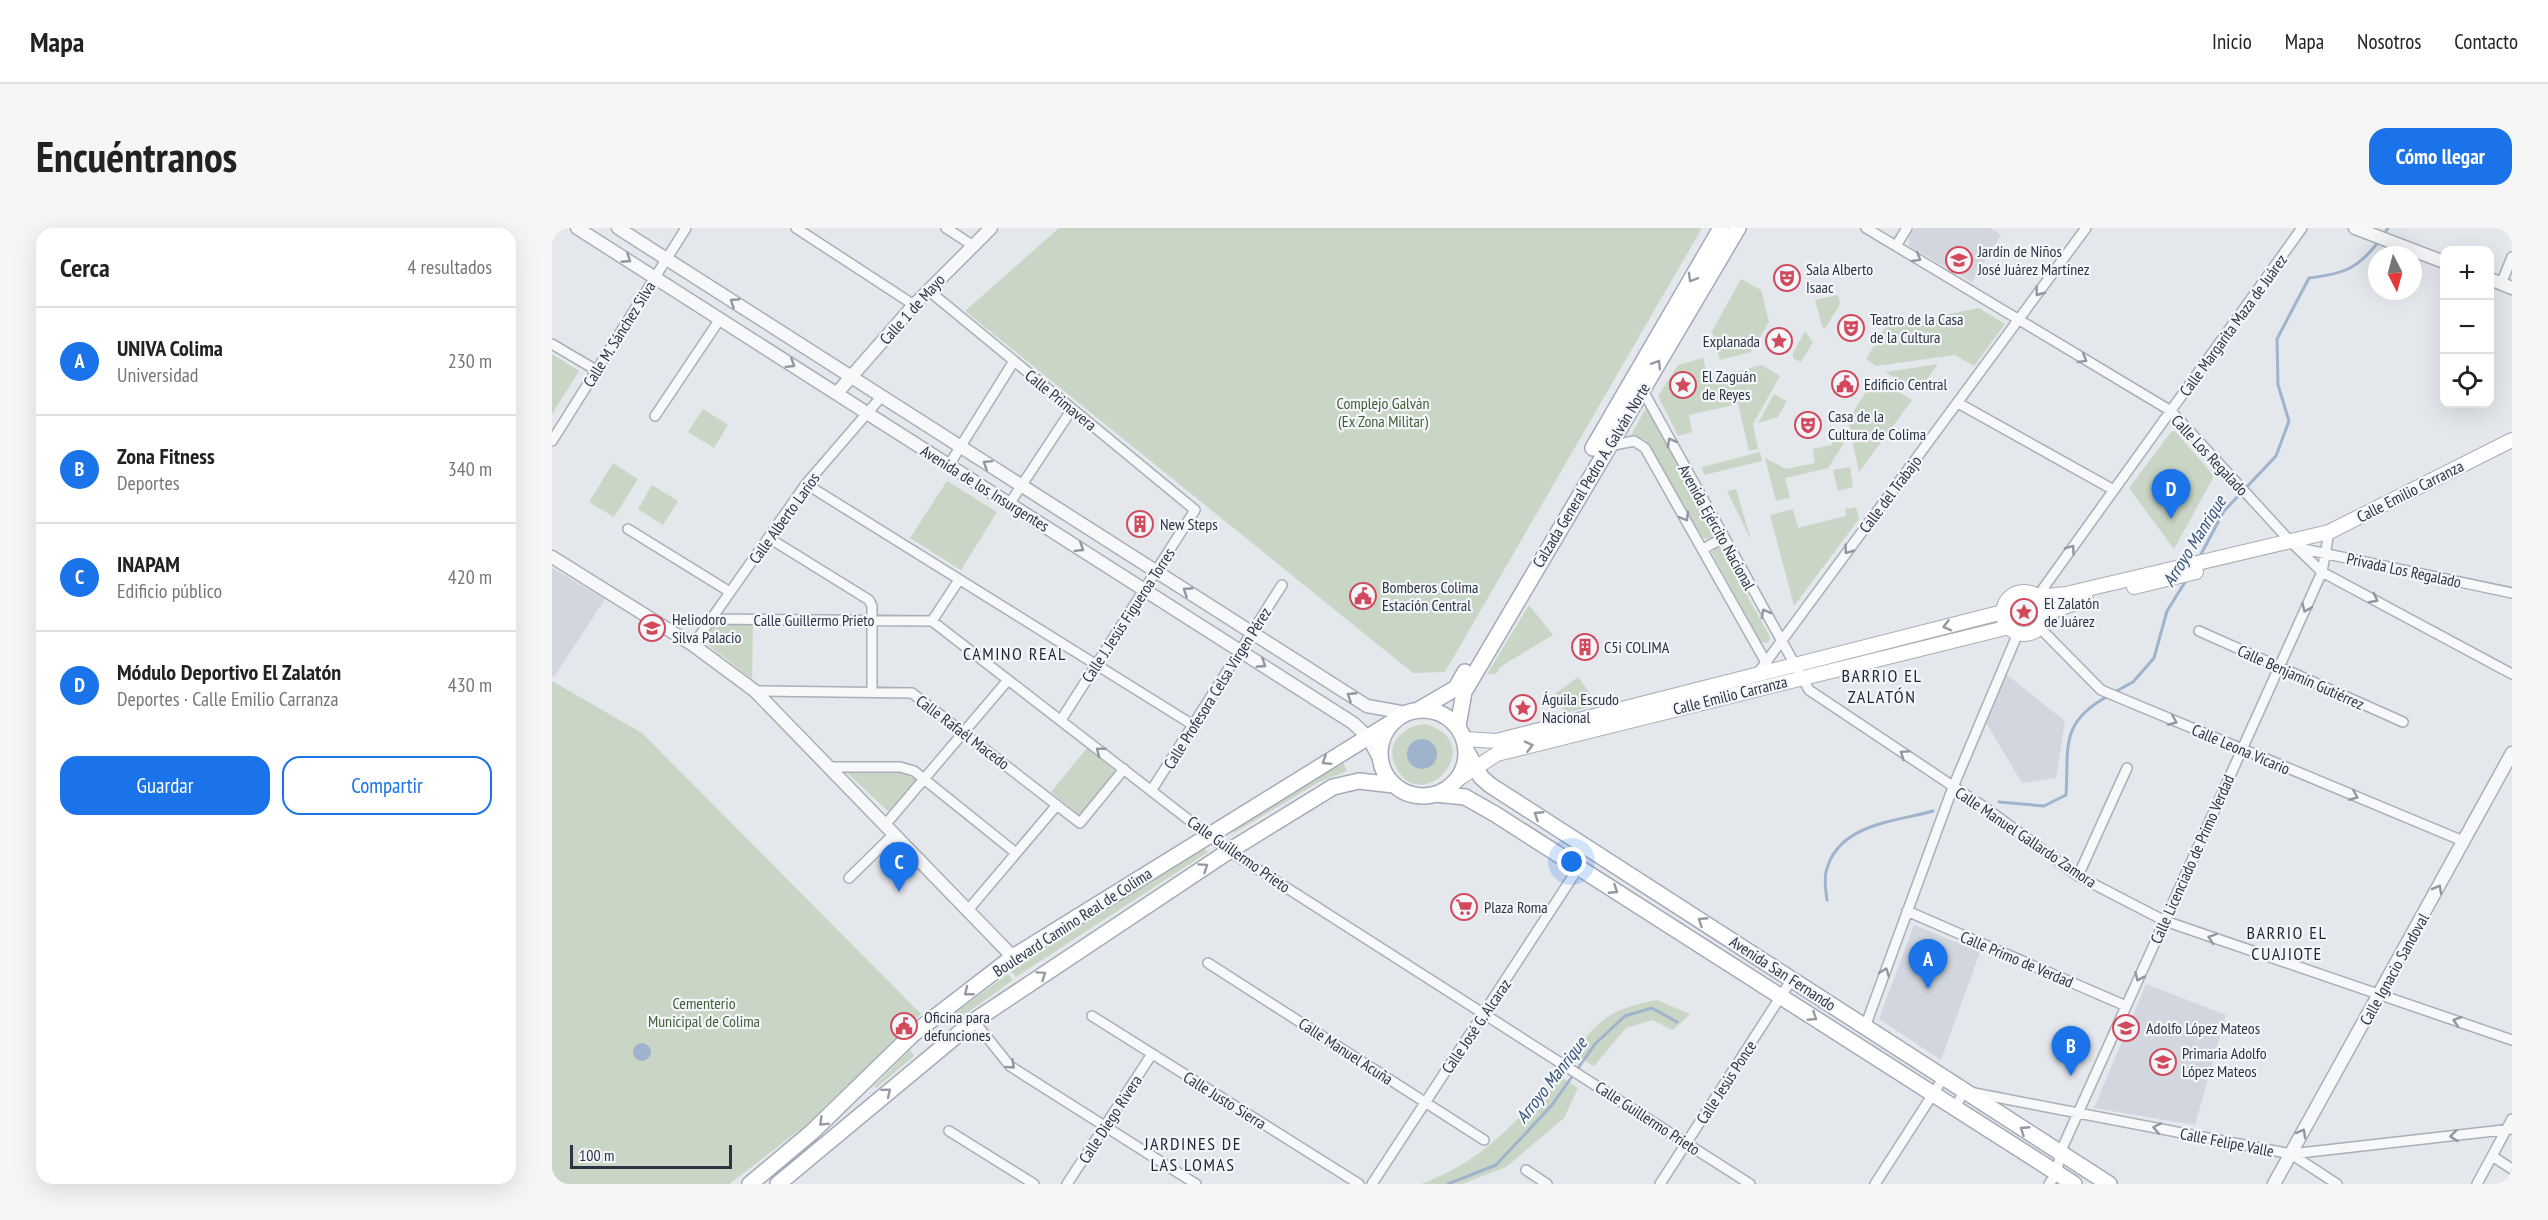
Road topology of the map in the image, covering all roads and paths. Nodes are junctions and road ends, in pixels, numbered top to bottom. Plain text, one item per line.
1 (578, 228) edge
2 (618, 228) edge
3 (686, 228) edge
4 (796, 228) edge
5 (946, 228) edge
6 (991, 228) edge
7 (1721, 228) edge
8 (1737, 228) edge
9 (1866, 228) edge
10 (1908, 228) edge
11 (2086, 228) edge
12 (2302, 228) edge
13 (2355, 228) edge
14 (972, 245) junction
15 (1896, 246) junction
16 (2512, 257) edge
17 (666, 259) junction
18 (2440, 260) edge
19 (655, 277) junction
20 (2501, 284) edge
21 (928, 290) junction
22 (914, 305) junction
23 (720, 319) junction
24 (2018, 320) junction
25 (552, 344) edge
26 (1014, 362) junction
27 (596, 370) junction
28 (851, 377) junction
29 (1641, 389) junction
30 (837, 393) junction
31 (882, 396) junction
32 (1958, 403) junction
33 (1072, 409) junction
34 (2171, 411) junction
35 (868, 413) junction
36 (655, 416) dead end
37 (2512, 440) edge
38 (552, 441) edge
39 (961, 447) junction
40 (1606, 447) junction
41 (949, 465) junction
42 (806, 484) junction
43 (1021, 486) junction
44 (2112, 489) junction
45 (1010, 503) junction
46 (1195, 510) joint
47 (628, 529) dead end
48 (2329, 532) junction
49 (769, 538) junction
50 (1723, 538) junction
51 (2297, 542) junction
52 (1703, 549) junction
53 (2326, 554) junction
54 (552, 557) edge
55 (1156, 571) junction
56 (2179, 571) junction
57 (2322, 572) junction
58 (959, 580) junction
59 (1282, 585) dead end
60 (1144, 589) junction
61 (730, 592) junction
62 (2512, 592) edge
63 (2037, 597) junction
64 (2003, 612) junction
65 (710, 620) junction
66 (872, 620) junction
67 (932, 621) junction
68 (2042, 621) junction
69 (2014, 630) junction
70 (2199, 631) dead end
71 (1252, 633) junction
72 (1781, 642) junction
73 (693, 645) junction
74 (1241, 650) junction
75 (1794, 664) junction
76 (1096, 665) junction
77 (2279, 667) junction
78 (1765, 668) junction
79 (2512, 674) edge
80 (1801, 678) junction
81 (1008, 680) junction
82 (1786, 681) junction
83 (755, 691) junction
84 (872, 692) junction
85 (1407, 714) junction
86 (1061, 720) junction
87 (2403, 722) dead end
88 (1193, 725) junction
89 (964, 732) junction
90 (1367, 736) junction
91 (1463, 739) junction
92 (2242, 749) junction
93 (2512, 753) edge
94 (1380, 760) junction
95 (829, 767) junction
96 (1475, 767) junction
97 (2127, 768) dead end
98 (1124, 769) junction
99 (925, 778) junction
100 (1458, 779) junction
101 (1394, 785) junction
102 (1953, 787) junction
103 (1151, 791) junction
104 (1435, 794) junction
105 (1057, 804) junction
106 (890, 829) junction
107 (1208, 834) junction
108 (2463, 841) junction
109 (1229, 851) junction
110 (1016, 853) junction
111 (1579, 867) junction
112 (2078, 876) junction
113 (849, 878) dead end
114 (1653, 890) junction
115 (1642, 908) junction
116 (968, 910) junction
117 (1907, 911) junction
118 (2165, 921) junction
119 (1013, 957) junction
120 (1209, 963) dead end
121 (1792, 979) junction
122 (1781, 996) junction
123 (2380, 996) junction
124 (2126, 1006) junction
125 (941, 1013) junction
126 (1485, 1013) junction
127 (1092, 1016) dead end
128 (974, 1021) junction
129 (1865, 1027) junction
130 (955, 1036) junction
131 (908, 1039) junction
132 (2512, 1040) edge
133 (1152, 1054) junction
134 (927, 1058) junction
135 (1944, 1077) junction
136 (1965, 1091) junction
137 (1933, 1094) junction
138 (1424, 1102) junction
139 (1955, 1108) junction
140 (2078, 1112) junction
141 (2512, 1119) edge
142 (1104, 1127) junction
143 (2509, 1130) edge
144 (949, 1131) dead end
145 (1484, 1140) dead end
146 (1687, 1143) junction
147 (2060, 1153) junction
148 (2291, 1154) junction
149 (2492, 1156) junction
150 (2512, 1169) edge
151 (1526, 1170) dead end
152 (2053, 1178) edge
153 (750, 1184) edge
154 (777, 1184) edge
155 (1034, 1184) edge
156 (1067, 1184) edge
157 (1196, 1184) edge
158 (1359, 1184) edge
159 (1372, 1184) edge
160 (1547, 1184) edge
161 (1660, 1184) edge
162 (1750, 1184) edge
163 (1875, 1184) edge
164 (2074, 1184) edge
165 (2109, 1184) edge
166 (2274, 1184) edge
167 (2337, 1184) edge
168 (2477, 1184) edge

1 -> 19 street, Avenida de los Insurgentes
2 - 17 street, Avenida de los Insurgentes
3 - 17 street, Calle M. Sánchez Silva
4 - 22 street
5 - 14 street
6 - 14 street, Calle 1 de Mayo
7 -> 85 main road, Calzada General Pedro A. Galván Norte
29 -> 8 main road, Calzada General Pedro A. Galván Norte
9 - 15 street, Calle Los Regalado
10 - 15 street
11 -> 24 street, Calle del Trabajo
12 - 34 street, Calle Margarita Maza de Juárez
13 - 18 street
14 - 21 street, Calle 1 de Mayo
15 -> 24 street, Calle Los Regalado
16 - 20 street
17 - 19 street, Calle M. Sánchez Silva
28 -> 17 street, Avenida de los Insurgentes
19 - 23 street, Avenida de los Insurgentes
19 - 27 street, Calle M. Sánchez Silva
21 - 22 street, Calle 1 de Mayo
21 - 26 street, Calle Primavera
22 - 28 street, Calle 1 de Mayo
23 -> 30 street, Avenida de los Insurgentes
23 - 36 street
24 - 32 street, Calle del Trabajo
24 -> 34 street, Calle Los Regalado
25 - 27 street
26 - 33 street, Calle Primavera
26 - 39 street
27 - 38 street, Calle M. Sánchez Silva
28 - 30 street, Calle 1 de Mayo
28 - 31 street, Avenida de los Insurgentes
29 - 40 main road, Calzada General Pedro A. Galván Norte
50 -> 29 street, Avenida Ejército Nacional
30 - 35 street, Avenida de los Insurgentes
31 - 35 street, Calle Alberto Larios
31 - 39 street, Avenida de los Insurgentes
32 - 44 street
32 -> 72 street, Calle del Trabajo
33 - 43 street
33 - 46 street, Calle Primavera
34 - 44 street, Calle Margarita Maza de Juárez
34 - 51 street, Calle Los Regalado
35 - 41 street, Avenida de los Insurgentes
35 - 42 street, Calle Alberto Larios
37 - 48 main road, Calle Emilio Carranza
39 - 41 street
43 -> 39 street, Avenida de los Insurgentes
40 -> 52 street, Avenida Ejército Nacional
40 - 91 main road, Calzada General Pedro A. Galván Norte
41 - 45 street, Avenida de los Insurgentes
42 - 49 street, Calle Alberto Larios
42 - 58 street
43 - 45 street
43 - 55 street, Avenida de los Insurgentes
63 -> 44 street, Calle Margarita Maza de Juárez
45 -> 60 street, Avenida de los Insurgentes
46 - 55 street, Calle J. Jesús Figueroa Torres
47 - 61 street
48 - 51 main road, Calle Emilio Carranza
48 - 53 street, Calle Licenciado de Primo Verdad
49 - 61 street, Calle Alberto Larios
49 - 66 street
50 - 52 street
72 -> 50 street, Avenida Ejército Nacional
51 - 53 street, Privada Los Regalado
51 - 56 main road, Calle Emilio Carranza
51 - 57 street, Calle Los Regalado
52 - 78 street, Avenida Ejército Nacional
53 - 57 street, Calle Licenciado de Primo Verdad
53 - 62 street, Privada Los Regalado
54 - 73 street
55 - 60 street, Calle J. Jesús Figueroa Torres
71 -> 55 street, Avenida de los Insurgentes
56 - 63 main road, Calle Emilio Carranza
56 - 68 main road, Calle Emilio Carranza
57 -> 77 street, Calle Licenciado de Primo Verdad
57 -> 79 street, Calle Los Regalado
58 - 67 street
58 - 76 street
59 - 71 street, Calle Profesora Celsa Virgen Pérez
60 - 74 street, Avenida de los Insurgentes
60 - 76 street, Calle J. Jesús Figueroa Torres
61 - 65 street, Calle Alberto Larios
63 - 64 main road
63 - 68 main road
64 - 69 main road
64 -> 75 main road, Calle Emilio Carranza
65 - 66 street, Calle Guillermo Prieto
65 - 73 street, Calle Alberto Larios
66 - 67 street, Calle Guillermo Prieto
66 - 84 street
67 - 81 street, Calle Guillermo Prieto
68 - 69 main road
68 -> 92 street, Calle Leona Vicario
69 - 80 main road, Calle Emilio Carranza
69 - 102 street
70 - 77 street, Calle Benjamín Gutiérrez
71 - 74 street, Calle Profesora Celsa Virgen Pérez
85 -> 71 street, Avenida de los Insurgentes
72 - 75 street, Avenida Ejército Nacional
72 - 78 street, Calle del Trabajo
73 - 83 street
74 - 88 street, Calle Profesora Celsa Virgen Pérez
74 -> 90 street, Avenida de los Insurgentes
75 - 78 main road, Calle Emilio Carranza
75 - 80 street, Calle Manuel Gallardo Zamora
76 - 86 street, Calle J. Jesús Figueroa Torres
76 - 88 street
77 - 87 street, Calle Benjamín Gutiérrez
77 - 92 street, Calle Licenciado de Primo Verdad
78 - 82 street
78 - 91 main road, Calle Emilio Carranza
80 - 82 main road, Calle Emilio Carranza
102 -> 80 street, Calle Manuel Gallardo Zamora
81 - 86 street, Calle Guillermo Prieto
81 - 89 street
96 -> 82 main road, Calle Emilio Carranza
83 - 84 street, Calle Rafaél Macedo
83 - 95 street
84 - 89 street, Calle Rafaél Macedo
85 - 90 main road, Boulevard Camino Real de Colima
85 - 91 main road
85 - 94 main road
98 -> 86 street, Calle Guillermo Prieto
88 - 103 street, Calle Profesora Celsa Virgen Pérez
89 - 99 street
89 - 105 street, Calle Rafaél Macedo
90 - 94 street, Avenida de los Insurgentes
90 -> 107 main road, Boulevard Camino Real de Colima
91 - 96 main road, Avenida San Fernando
91 - 100 main road
92 -> 108 street, Calle Leona Vicario
92 - 118 street, Calle Licenciado de Primo Verdad
93 - 108 street, Calle Ignacio Sandoval
94 - 101 main road
95 - 99 street
95 - 106 street
96 - 100 main road, Calle Emilio Carranza
114 -> 96 main road, Avenida San Fernando
97 - 112 street
98 - 103 street, Calle Guillermo Prieto
98 - 105 street, Calle Rafaél Macedo
99 - 106 street
99 - 110 street
100 - 104 main road
101 - 104 main road
101 - 109 main road, Boulevard Camino Real de Colima
102 - 112 street, Calle Manuel Gallardo Zamora
102 - 117 street
103 - 107 street, Calle Guillermo Prieto
104 - 111 main road, Avenida San Fernando
105 - 110 street
106 - 113 street
106 - 116 street
107 - 109 street, Calle Guillermo Prieto
107 - 119 main road, Boulevard Camino Real de Colima
123 -> 108 street, Calle Ignacio Sandoval
109 - 126 street, Calle Guillermo Prieto
128 -> 109 main road, Boulevard Camino Real de Colima
110 - 116 street
111 -> 115 main road, Avenida San Fernando
111 - 126 street, Calle José G. Alcaraz
112 - 118 street, Calle Manuel Gallardo Zamora
114 - 115 main road
121 -> 114 main road, Avenida San Fernando
115 - 122 main road, Avenida San Fernando
116 - 119 street
117 - 124 street, Calle Primo de Verdad
129 -> 117 street
123 -> 118 street, Calle Manuel Gallardo Zamora
118 -> 124 street, Calle Licenciado de Primo Verdad
119 -> 125 main road, Boulevard Camino Real de Colima
120 - 138 street, Calle Manuel Acuña
121 - 122 street, Calle Jesús Ponce
121 - 129 main road, Avenida San Fernando
122 -> 137 main road, Avenida San Fernando
122 - 146 street, Calle Jesús Ponce
132 -> 123 street, Calle Manuel Gallardo Zamora
148 -> 123 street, Calle Ignacio Sandoval
124 - 140 street, Calle Licenciado de Primo Verdad
125 - 130 main road
125 - 131 main road, Boulevard Camino Real de Colima
126 - 138 street, Calle José G. Alcaraz
126 - 146 street, Calle Guillermo Prieto
127 - 133 street, Calle Justo Sierra
128 - 130 main road, Boulevard Camino Real de Colima
128 -> 142 street
129 - 135 main road, Avenida San Fernando
130 - 134 main road, Boulevard Camino Real de Colima
131 - 134 main road
131 -> 153 main road, Boulevard Camino Real de Colima
133 - 142 street, Calle Diego Rivera
133 - 158 street, Calle Justo Sierra
154 -> 134 main road, Boulevard Camino Real de Colima
135 - 136 main road, Avenida San Fernando
135 - 137 street
136 - 139 street
136 - 140 street, Calle Felipe Valle
147 -> 136 main road, Avenida San Fernando
137 - 139 main road, Avenida San Fernando
137 - 163 street
138 - 145 street, Calle Manuel Acuña
138 - 159 street, Calle José G. Alcaraz
139 - 152 main road, Avenida San Fernando
140 - 147 street, Calle Licenciado de Primo Verdad
148 -> 140 street, Calle Felipe Valle
141 - 143 street
142 - 156 street, Calle Diego Rivera
142 - 157 street
143 -> 148 street, Calle Felipe Valle
143 - 149 street
144 - 155 street
146 - 161 street, Calle Jesús Ponce
146 - 162 street, Calle Guillermo Prieto
147 - 152 street, Calle Licenciado de Primo Verdad
147 - 165 main road, Avenida San Fernando
148 - 166 street, Calle Ignacio Sandoval
148 - 167 street
149 - 150 street
149 - 168 street
151 - 160 street
152 - 164 main road, Avenida San Fernando

